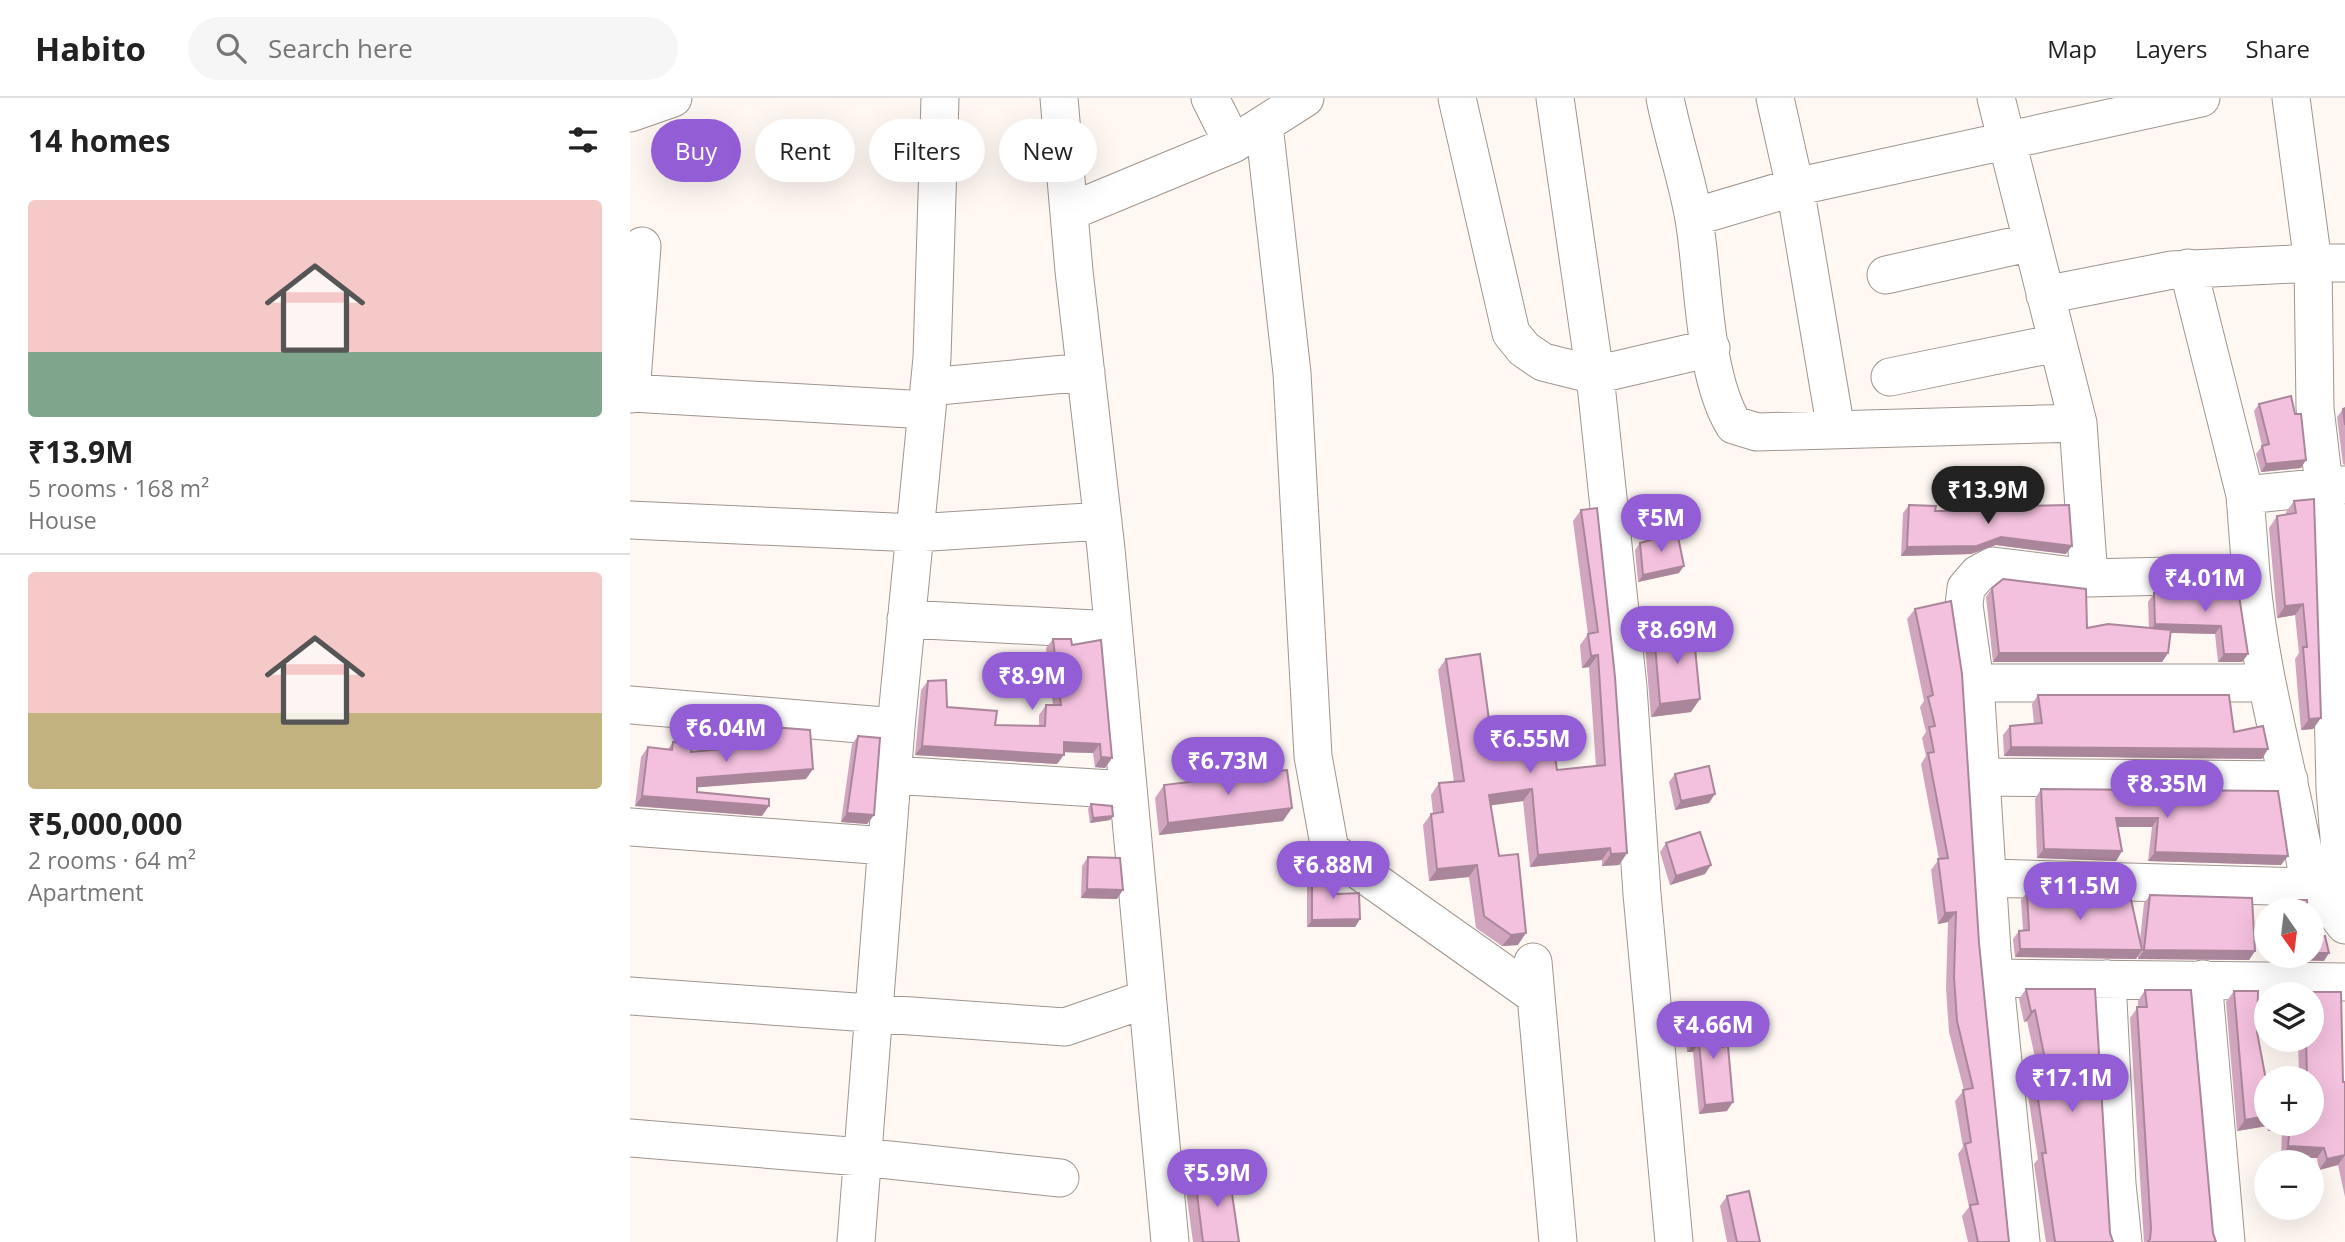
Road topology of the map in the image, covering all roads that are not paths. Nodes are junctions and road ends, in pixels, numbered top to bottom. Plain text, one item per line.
1 (673, 98) edge
2 (940, 98) edge
3 (1210, 98) edge
4 (1305, 98) edge
5 (1457, 98) edge
6 (1555, 98) edge
7 (1665, 98) edge
8 (1775, 98) edge
9 (1996, 98) edge
10 (2201, 98) edge
11 (2291, 98) edge
12 (1062, 99) edge
13 (630, 113) edge
14 (1264, 125) junction
15 (2007, 141) junction
16 (1233, 144) junction
17 (1795, 187) junction
18 (1069, 212) junction
19 (1694, 217) junction
20 (2032, 242) junction
21 (642, 246) dead end
22 (2329, 263) edge
23 (2188, 268) junction
24 (1886, 275) dead end
25 (2045, 295) junction
26 (2057, 343) junction
27 (1711, 348) junction
28 (1086, 372) junction
29 (1595, 375) junction
30 (1890, 377) dead end
31 (630, 393) edge
32 (928, 399) junction
33 (2330, 407) edge
34 (2078, 423) junction
35 (1836, 430) junction
36 (2334, 486) edge
37 (2245, 495) junction
38 (630, 520) edge
39 (1103, 521) junction
40 (915, 533) junction
41 (2251, 574) junction
42 (2089, 579) junction
43 (906, 619) junction
44 (1113, 630) junction
45 (1975, 682) junction
46 (2266, 682) junction
47 (630, 705) edge
48 (896, 727) junction
49 (892, 775) junction
50 (1981, 777) junction
51 (2289, 780) junction
52 (1127, 790) junction
53 (630, 827) edge
54 (886, 846) junction
55 (1987, 878) junction
56 (2310, 887) junction
57 (2345, 913) edge
58 (2345, 925) edge
59 (1995, 978) junction
60 (2107, 979) junction
61 (2203, 979) junction
62 (2345, 982) edge
63 (630, 996) edge
64 (1146, 999) junction
65 (873, 1013) junction
66 (630, 1138) edge
67 (861, 1157) junction
68 (1060, 1178) dead end
69 (856, 1242) edge
70 (1170, 1242) edge
71 (1558, 1242) edge
72 (1674, 1242) edge
73 (2021, 1242) edge
74 (2123, 1242) edge
75 (2226, 1242) edge

1 - 13 street
2 - 32 street
3 - 16 street
4 - 14 street
5 - 29 street
6 - 29 street
7 - 19 street
8 - 17 street
9 - 15 street
10 - 15 street
11 - 22 street
12 - 18 street
14 - 16 street
14 - 71 street
15 - 17 street
15 - 20 street
16 - 18 street
17 - 19 street
17 - 35 street
18 - 28 street
19 - 27 street
20 - 24 street
20 - 25 street
21 - 31 street
22 - 23 street
22 - 33 street
23 - 25 street
23 - 37 street
25 - 26 street
26 - 30 street
26 - 34 street
27 - 29 street
27 - 35 street
28 - 32 street
28 - 39 street
29 - 72 street
31 - 32 street
32 - 40 street
33 - 36 street
34 - 35 street
34 - 42 street
36 - 37 street
36 - 57 street
37 - 41 street
38 - 40 street
39 - 40 street
39 - 44 street
40 - 43 street
41 - 42 street
41 - 46 street
42 - 45 street
43 - 44 street
43 - 48 street
44 - 52 street
45 - 46 street
45 - 50 street
46 - 51 street
47 - 48 street
48 - 49 street
49 - 52 street
49 - 54 street
50 - 51 street
50 - 55 street
51 - 56 street
52 - 64 street
53 - 54 street
54 - 65 street
55 - 56 street
55 - 59 street
56 - 58 street
59 - 60 street
59 - 73 street
60 - 61 street
60 - 74 street
61 - 62 street
61 - 75 street
63 - 65 street
64 - 65 street
64 - 70 street
65 - 67 street
66 - 67 street
67 - 68 street
67 - 69 street

